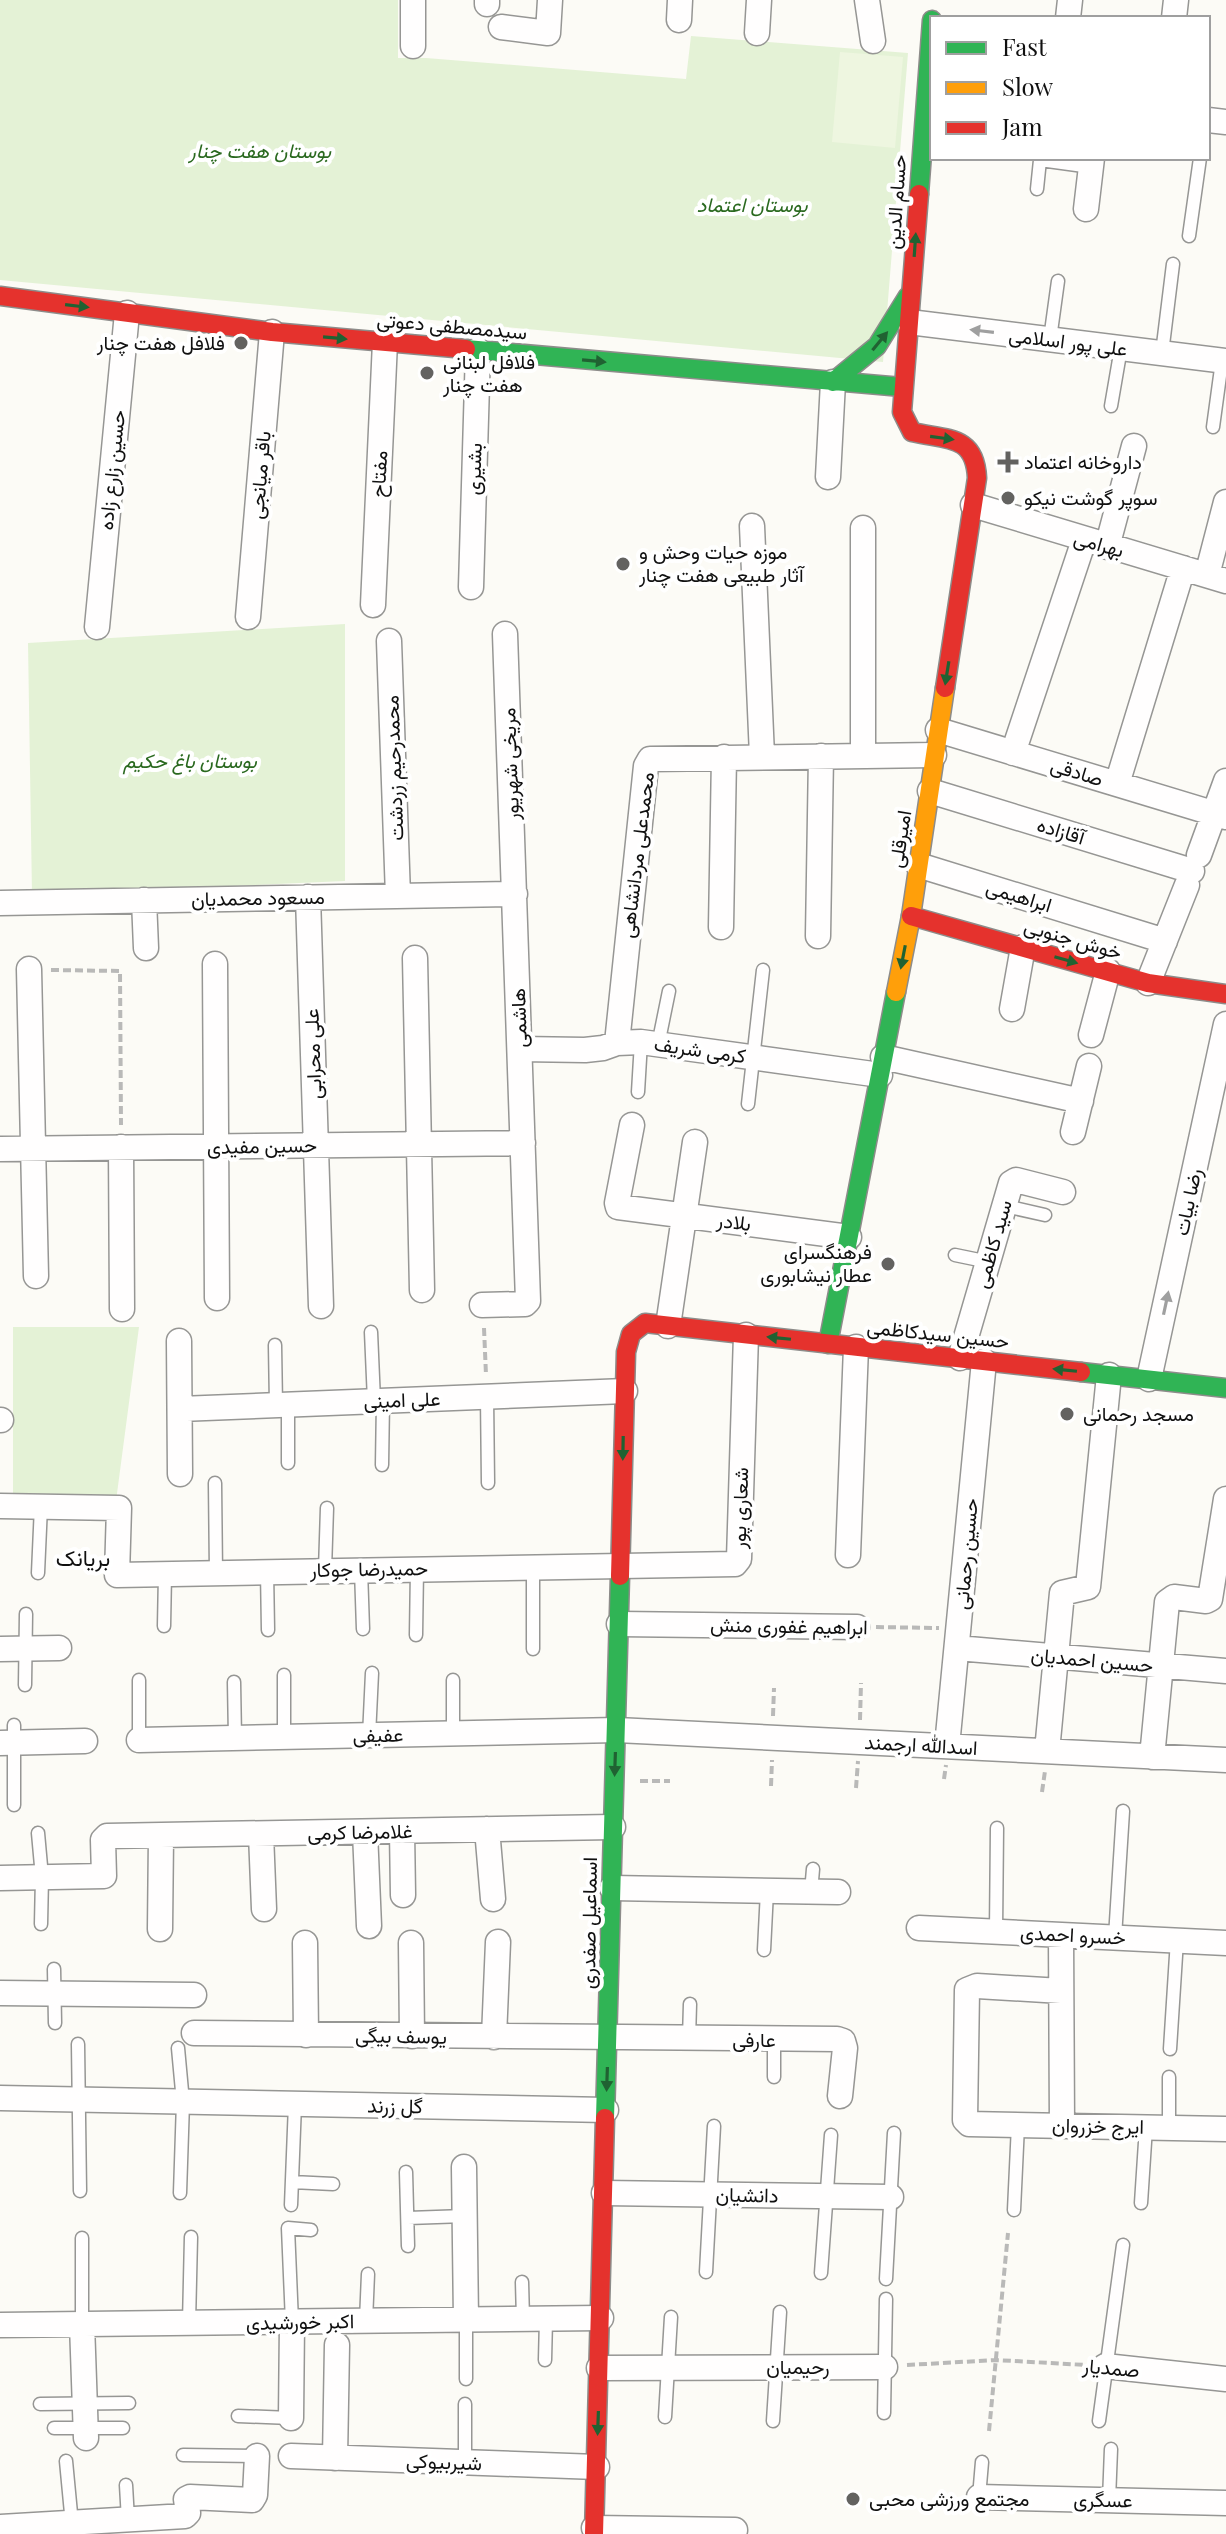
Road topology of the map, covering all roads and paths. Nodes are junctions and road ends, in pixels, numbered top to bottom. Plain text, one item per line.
1 (413, 0) edge
2 (550, 0) edge
3 (759, 0) edge
4 (867, 0) edge
5 (501, 27) dead end
6 (757, 33) dead end
7 (873, 41) dead end
8 (413, 46) dead end
9 (930, 66) edge
10 (929, 90) edge
11 (1200, 160) edge
12 (1092, 163) edge
13 (1037, 189) dead end
14 (1086, 209) dead end
15 (1189, 236) dead end
16 (1173, 264) dead end
17 (1058, 281) dead end
18 (912, 287) junction
19 (0, 296) edge
20 (127, 313) junction
21 (909, 322) junction
22 (272, 332) junction
23 (1050, 339) junction
24 (385, 342) junction
25 (1121, 348) junction
26 (478, 350) junction
27 (1162, 353) junction
28 (1224, 361) edge
29 (833, 382) junction
30 (902, 387) junction
31 (1111, 406) dead end
32 (1213, 427) dead end
33 (1134, 446) dead end
34 (828, 477) dead end
35 (1226, 502) edge
36 (973, 505) junction
37 (752, 526) dead end
38 (863, 528) dead end
39 (1095, 543) junction
40 (1205, 575) edge
41 (471, 587) dead end
42 (373, 605) dead end
43 (248, 617) dead end
44 (97, 627) dead end
45 (505, 634) dead end
46 (389, 641) dead end
47 (938, 730) junction
48 (1013, 753) junction
49 (863, 755) junction
50 (934, 755) junction
51 (762, 756) junction
52 (821, 756) junction
53 (724, 757) junction
54 (1226, 781) edge
55 (1117, 784) junction
56 (930, 791) junction
57 (1221, 815) edge
58 (918, 865) junction
59 (1193, 871) junction
60 (515, 894) junction
61 (398, 896) junction
62 (308, 897) junction
63 (144, 900) junction
64 (0, 903) edge
65 (911, 916) junction
66 (721, 927) dead end
67 (818, 936) dead end
68 (1165, 941) junction
69 (1023, 947) junction
70 (146, 948) dead end
71 (415, 958) dead end
72 (215, 964) dead end
73 (29, 969) joint
74 (763, 970) dead end
75 (1108, 971) junction
76 (1148, 983) junction
77 (669, 991) dead end
78 (1226, 994) edge
79 (1012, 1009) dead end
80 (1226, 1024) edge
81 (1091, 1035) dead end
82 (617, 1043) junction
83 (650, 1044) junction
84 (520, 1049) junction
85 (753, 1058) junction
86 (882, 1066) junction
87 (1089, 1066) dead end
88 (638, 1092) dead end
89 (1081, 1101) junction
90 (748, 1104) dead end
91 (632, 1125) dead end
92 (1073, 1132) dead end
93 (695, 1142) dead end
94 (523, 1143) junction
95 (419, 1144) junction
96 (315, 1145) junction
97 (216, 1146) junction
98 (121, 1147) junction
99 (0, 1149) edge
100 (34, 1149) junction
101 (1063, 1192) dead end
102 (1005, 1206) junction
103 (1045, 1215) dead end
104 (684, 1216) junction
105 (849, 1237) junction
106 (955, 1255) dead end
107 (989, 1262) junction
108 (36, 1276) dead end
109 (422, 1290) dead end
110 (217, 1298) dead end
111 (482, 1305) joint
112 (321, 1306) dead end
113 (122, 1309) dead end
114 (657, 1325) junction
115 (371, 1332) dead end
116 (746, 1335) junction
117 (179, 1341) dead end
118 (828, 1344) junction
119 (275, 1345) dead end
120 (856, 1347) junction
121 (960, 1358) junction
122 (984, 1361) junction
123 (1109, 1375) junction
124 (1149, 1379) junction
125 (1226, 1388) edge
126 (625, 1391) junction
127 (487, 1397) junction
128 (378, 1401) junction
129 (282, 1405) junction
130 (180, 1409) junction
131 (288, 1463) dead end
132 (382, 1465) dead end
133 (180, 1474) dead end
134 (215, 1483) dead end
135 (488, 1483) dead end
136 (1226, 1499) edge
137 (0, 1506) edge
138 (41, 1506) junction
139 (327, 1508) dead end
140 (1224, 1528) edge
141 (848, 1555) dead end
142 (620, 1564) junction
143 (533, 1566) junction
144 (417, 1569) junction
145 (325, 1570) junction
146 (361, 1570) junction
147 (267, 1571) junction
148 (38, 1573) dead end
149 (216, 1573) junction
150 (165, 1574) junction
151 (26, 1614) dead end
152 (619, 1624) junction
153 (164, 1626) dead end
154 (857, 1627) joint
155 (363, 1629) dead end
156 (268, 1630) dead end
157 (416, 1635) dead end
158 (958, 1638) junction
159 (26, 1648) junction
160 (59, 1648) dead end
161 (0, 1649) edge
162 (533, 1649) dead end
163 (1057, 1657) junction
164 (1162, 1666) junction
165 (1226, 1671) edge
166 (372, 1673) dead end
167 (284, 1675) dead end
168 (139, 1680) dead end
169 (453, 1680) dead end
170 (234, 1682) dead end
171 (861, 1683) dead end
172 (25, 1685) dead end
173 (774, 1688) dead end
174 (617, 1730) junction
175 (453, 1734) junction
176 (369, 1736) junction
177 (9, 1737) edge
178 (284, 1737) junction
179 (235, 1738) junction
180 (772, 1738) junction
181 (139, 1740) joint
182 (85, 1741) dead end
183 (859, 1742) junction
184 (947, 1746) junction
185 (1047, 1751) junction
186 (1152, 1757) junction
187 (1226, 1760) edge
188 (14, 1805) dead end
189 (1123, 1811) dead end
190 (613, 1827) junction
191 (997, 1828) dead end
192 (487, 1829) junction
193 (402, 1831) junction
194 (365, 1832) junction
195 (38, 1833) dead end
196 (261, 1834) junction
197 (161, 1836) junction
198 (42, 1877) junction
199 (0, 1878) edge
200 (612, 1888) junction
201 (767, 1891) junction
202 (838, 1892) dead end
203 (403, 1895) dead end
204 (493, 1899) dead end
205 (264, 1909) dead end
206 (41, 1924) dead end
207 (369, 1926) dead end
208 (919, 1928) dead end
209 (160, 1929) dead end
210 (996, 1931) junction
211 (1061, 1935) junction
212 (1115, 1937) junction
213 (1177, 1940) junction
214 (498, 1942) dead end
215 (305, 1943) dead end
216 (411, 1943) dead end
217 (1226, 1943) edge
218 (764, 1950) dead end
219 (54, 1969) dead end
220 (1061, 1991) junction
221 (0, 1993) edge
222 (54, 1993) junction
223 (194, 1995) dead end
224 (690, 2004) dead end
225 (55, 2023) dead end
226 (306, 2035) junction
227 (412, 2036) junction
228 (494, 2037) junction
229 (608, 2038) junction
230 (689, 2039) junction
231 (774, 2040) junction
232 (186, 2041) joint
233 (78, 2044) dead end
234 (1170, 2049) dead end
235 (774, 2077) dead end
236 (1169, 2077) dead end
237 (840, 2096) dead end
238 (0, 2098) edge
239 (78, 2100) junction
240 (183, 2102) junction
241 (295, 2104) junction
242 (606, 2110) junction
243 (1018, 2125) junction
244 (714, 2126) dead end
245 (1062, 2126) junction
246 (1157, 2128) junction
247 (1226, 2129) edge
248 (894, 2133) dead end
249 (831, 2135) dead end
250 (464, 2167) dead end
251 (406, 2172) dead end
252 (292, 2182) junction
253 (333, 2184) dead end
254 (80, 2191) dead end
255 (180, 2193) dead end
256 (604, 2193) junction
257 (710, 2195) junction
258 (826, 2196) junction
259 (891, 2197) junction
260 (1141, 2203) dead end
261 (291, 2205) dead end
262 (1014, 2210) dead end
263 (465, 2216) junction
264 (408, 2218) junction
265 (311, 2230) dead end
266 (1008, 2233) dead end
267 (191, 2237) dead end
268 (82, 2238) dead end
269 (1123, 2245) dead end
270 (408, 2246) dead end
271 (706, 2272) dead end
272 (821, 2273) dead end
273 (368, 2274) dead end
274 (886, 2279) dead end
275 (522, 2282) dead end
276 (886, 2299) dead end
277 (780, 2312) dead end
278 (671, 2317) dead end
279 (601, 2318) junction
280 (535, 2319) junction
281 (466, 2320) junction
282 (366, 2321) junction
283 (292, 2322) junction
284 (189, 2323) junction
285 (82, 2324) junction
286 (0, 2325) edge
287 (337, 2345) dead end
288 (545, 2360) dead end
289 (996, 2360) junction
290 (1105, 2366) junction
291 (885, 2367) junction
292 (599, 2368) junction
293 (667, 2368) junction
294 (774, 2368) junction
295 (466, 2379) dead end
296 (1226, 2379) edge
297 (84, 2403) junction
298 (129, 2403) dead end
299 (40, 2404) dead end
300 (465, 2404) dead end
301 (884, 2413) dead end
302 (238, 2416) dead end
303 (665, 2417) dead end
304 (291, 2418) joint
305 (773, 2421) dead end
306 (1099, 2421) dead end
307 (54, 2428) dead end
308 (123, 2428) dead end
309 (989, 2431) dead end
310 (86, 2433) junction
311 (1111, 2449) dead end
312 (183, 2455) dead end
313 (257, 2456) joint
314 (291, 2456) dead end
315 (335, 2458) junction
316 (66, 2461) dead end
317 (465, 2462) junction
318 (982, 2462) dead end
319 (597, 2467) junction
320 (126, 2485) dead end
321 (979, 2497) joint
322 (1109, 2500) junction
323 (1226, 2503) edge
324 (128, 2520) junction
325 (0, 2527) edge
326 (72, 2529) edge
327 (735, 2530) dead end
328 (594, 2531) edge

1 - 8 street
2 - 5 street
3 - 6 street
4 - 7 street
9 - 10 main road, حسام الدین
18 -> 10 main road, حسام الدین
11 - 15 lane
12 - 13 lane
12 - 14 street
16 - 27 lane
17 - 23 lane
18 - 21 main road, حسام الدین
29 -> 18 main road
19 -> 20 main road, سیدمصطفی دعوتی
20 - 22 main road, سیدمصطفی دعوتی
20 - 44 street, حسین زارع زاده
23 -> 21 street, علی پور اسلامی
21 - 30 main road, حسام الدین
22 -> 24 main road, سیدمصطفی دعوتی
22 - 43 street, باقر میانجی
23 - 25 street, علی پور اسلامی
24 - 26 main road, سیدمصطفی دعوتی
24 - 42 street, مفتاح
25 - 27 street, علی پور اسلامی
25 - 31 lane
26 -> 29 main road, سیدمصطفی دعوتی
26 - 41 street, بشیری
27 - 28 street, علی پور اسلامی
28 - 32 lane
29 - 30 main road, سیدمصطفی دعوتی
29 - 34 street
30 -> 36 main road, امیرقلی
33 - 39 street
35 - 40 street
36 - 39 street, بهرامی
36 -> 47 main road, امیرقلی
37 - 51 street
38 - 49 street
39 - 40 street, بهرامی
39 - 48 street
40 - 55 street
45 - 60 street, مریخی شهریور
46 - 61 street, محمدرحیم زردشت
47 - 48 street, صادقی
47 - 50 main road, امیرقلی
48 - 55 street, صادقی
49 - 50 street, محمدعلی مردانشاهی
49 - 52 street, محمدعلی مردانشاهی
50 - 56 main road, امیرقلی
51 - 52 street, محمدعلی مردانشاهی
51 - 53 street, محمدعلی مردانشاهی
52 - 67 street
53 - 66 street
53 - 82 street, محمدعلی مردانشاهی
54 - 57 street
55 - 57 street, صادقی
56 - 58 main road, امیرقلی
56 - 59 street, آقازاده
57 - 59 street
58 - 65 main road, امیرقلی
58 - 68 street, ابراهیمی
59 - 68 street
60 - 61 street, مسعود محمدیان
60 - 84 street, هاشمی
61 - 62 street, مسعود محمدیان
62 - 63 street, مسعود محمدیان
62 - 96 street, علی محرابی
63 - 64 street, مسعود محمدیان
63 - 70 street
65 - 69 main road, خوش جنوبی
65 -> 86 main road, امیرقلی
68 - 76 street
69 -> 75 main road, خوش جنوبی
69 - 79 street
71 - 95 street
72 - 97 street
73 - 98 path
73 - 100 street
74 - 85 lane
75 - 76 main road, خوش جنوبی
75 - 81 street
76 - 78 main road, خوش جنوبی
77 - 83 lane
124 -> 80 street, رضا بیات
82 - 83 street, کرمی شریف
82 - 84 street, کرمی شریف
83 - 85 street, کرمی شریف
83 - 88 lane
84 - 94 street, هاشمی
85 - 86 street, کرمی شریف
85 - 90 lane
86 - 89 street, کرمی شریف
86 - 105 main road, امیرقلی
87 - 89 street
89 - 92 street
91 - 104 street, بلادر
93 - 104 street
94 - 95 street, حسین مفیدی
94 - 111 street, هاشمی
95 - 96 street, حسین مفیدی
95 - 109 street
96 - 97 street, حسین مفیدی
96 - 112 street, علی محرابی
97 - 98 street, حسین مفیدی
97 - 110 street
98 - 100 street, حسین مفیدی
98 - 113 street
99 - 100 street, حسین مفیدی
100 - 108 street
101 - 102 street, سید کاظمی
102 - 103 lane
102 - 107 street, سید کاظمی
104 - 105 street, بلادر
104 - 114 street
105 - 118 main road, امیرقلی
106 - 107 lane
107 - 121 street, سید کاظمی
111 - 127 path
114 - 116 main road, حسین سیدکاظمی
114 - 126 main road, اسماعیل صفدری
115 - 128 lane
118 -> 116 main road, حسین سیدکاظمی
116 - 142 street, شعاری پور
117 - 130 street
118 - 120 main road, حسین سیدکاظمی
119 - 129 lane
120 - 121 main road, حسین سیدکاظمی
120 - 141 street
121 - 122 main road, حسین سیدکاظمی
123 -> 122 main road, حسین سیدکاظمی
122 - 158 street, حسین رحمانی
123 - 124 main road, حسین سیدکاظمی
123 - 163 street
124 - 125 main road, حسین سیدکاظمی
126 - 127 street, علی امینی
126 -> 142 main road, اسماعیل صفدری
127 - 128 street, علی امینی
127 - 135 lane
128 - 129 street, علی امینی
128 - 132 lane
129 - 130 street, علی امینی
129 - 131 lane
130 - 133 street
134 - 149 lane
136 - 140 street
137 - 138 street
138 - 148 lane
138 - 150 street, حمیدرضا جوکار
139 - 145 lane
140 - 164 street
142 - 143 street, حمیدرضا جوکار
142 - 152 main road, اسماعیل صفدری
143 - 144 street, حمیدرضا جوکار
143 - 162 lane
144 - 146 street, حمیدرضا جوکار
144 - 157 lane
145 - 146 street, حمیدرضا جوکار
145 - 147 street, حمیدرضا جوکار
146 - 155 lane
147 - 149 street, حمیدرضا جوکار
147 - 156 lane
149 - 150 street, حمیدرضا جوکار
150 - 153 lane
151 - 159 lane
152 - 154 street, ابراهیم غفوری منش
152 - 174 main road, اسماعیل صفدری
154 - 158 path, ابراهیم غفوری منش
158 - 163 street, حسین احمدیان
158 - 184 street, حسین رحمانی
159 - 160 street
159 - 161 street
159 - 172 lane
163 - 164 street, حسین احمدیان
163 - 185 street
164 - 165 street, حسین احمدیان
164 - 186 street
166 - 176 lane
167 - 178 lane
168 - 181 lane
169 - 175 lane
170 - 179 lane
171 - 183 path
173 - 180 path
174 - 175 street, عفیفی
174 - 180 street, اسدالله ارجمند
174 -> 190 main road, اسماعیل صفدری
175 - 176 street, عفیفی
176 - 178 street, عفیفی
177 - 182 street
177 - 188 lane
178 - 179 street, عفیفی
179 - 181 street, عفیفی
180 - 183 street, اسدالله ارجمند
183 - 184 street, اسدالله ارجمند
184 - 185 street, اسدالله ارجمند
185 - 186 street, اسدالله ارجمند
186 - 187 street, اسدالله ارجمند
189 - 212 lane
190 - 192 street, غلامرضا کرمی
190 - 200 main road, اسماعیل صفدری
191 - 210 lane
192 - 193 street, غلامرضا کرمی
192 - 204 street
193 - 194 street, غلامرضا کرمی
193 - 203 street
194 - 196 street, غلامرضا کرمی
194 - 207 street
195 - 198 lane
196 - 197 street, غلامرضا کرمی
196 - 205 street
197 - 198 street, غلامرضا کرمی
197 - 209 street
198 - 199 street
198 - 206 lane
200 - 201 street
200 - 229 main road, اسماعیل صفدری
201 - 202 street
201 - 218 lane
208 - 210 street, خسرو احمدی
210 - 211 street, خسرو احمدی
211 - 212 street, خسرو احمدی
211 - 220 street
212 - 213 street, خسرو احمدی
213 - 217 street, خسرو احمدی
213 - 234 lane
214 - 228 street
215 - 226 street
216 - 227 street
219 - 222 lane
220 - 243 street, ایرج خزروان
220 - 245 street
221 - 222 street
222 - 223 street
222 - 225 lane
224 - 230 lane
226 - 227 street, یوسف بیگی
226 - 232 street, یوسف بیگی
227 - 228 street, یوسف بیگی
228 - 229 street, یوسف بیگی
229 - 230 street, عارفی
229 -> 242 main road, اسماعیل صفدری
230 - 231 street, عارفی
231 - 235 lane
231 - 237 street, عارفی
232 - 240 lane
233 - 239 lane
236 - 246 lane
238 - 239 street, گل زرند
239 - 240 street, گل زرند
239 - 254 lane
240 - 241 street, گل زرند
240 - 255 lane
241 - 242 street, گل زرند
241 - 252 lane
242 - 256 main road, اسماعیل صفدری
243 - 245 street, ایرج خزروان
243 - 262 lane
244 - 257 lane
245 - 246 street, ایرج خزروان
246 - 247 street, ایرج خزروان
246 - 260 lane
248 - 259 lane
249 - 258 lane
250 - 263 street
251 - 264 lane
252 - 253 lane
252 - 261 lane
256 - 257 street, دانشیان
256 - 279 main road, اسماعیل صفدری
257 - 258 street, دانشیان
257 - 271 lane
258 - 259 street, دانشیان
258 - 272 lane
259 - 274 lane
263 - 264 lane
263 - 281 street
264 - 270 lane
265 - 283 lane
266 - 289 path
267 - 284 lane
268 - 285 lane
269 - 290 lane
273 - 282 lane
275 - 280 lane
276 - 291 lane
277 - 294 lane
278 - 293 lane
279 - 280 street, اکبر خورشیدی
279 - 292 main road, اسماعیل صفدری
280 - 281 street, اکبر خورشیدی
280 - 288 lane
281 - 282 street, اکبر خورشیدی
281 - 295 lane
282 - 283 street, اکبر خورشیدی
283 - 284 street, اکبر خورشیدی
283 - 304 street
284 - 285 street, اکبر خورشیدی
285 - 286 street, اکبر خورشیدی
285 - 297 street
287 - 315 street
289 - 290 path, صمدیار
289 - 291 path
289 - 309 path
290 - 296 street, صمدیار
290 - 306 lane
291 - 294 street, رحیمیان
291 - 301 lane
292 - 293 street, رحیمیان
292 -> 319 main road, اسماعیل صفدری
293 - 294 street, رحیمیان
293 - 303 lane
294 - 305 lane
297 - 298 lane
297 - 299 lane
297 - 310 street
300 - 317 lane
302 - 304 lane
307 - 310 lane
308 - 310 lane
311 - 322 lane
312 - 313 lane
313 - 324 street
314 - 315 street, شیربیوکی
315 - 317 street, شیربیوکی
316 - 326 lane
317 - 319 street, شیربیوکی
318 - 321 lane
319 - 328 main road, اسماعیل صفدری
320 - 324 lane
321 - 322 street, عسگری
322 - 323 street, عسگری
324 - 326 street
325 - 326 street
327 - 328 street

